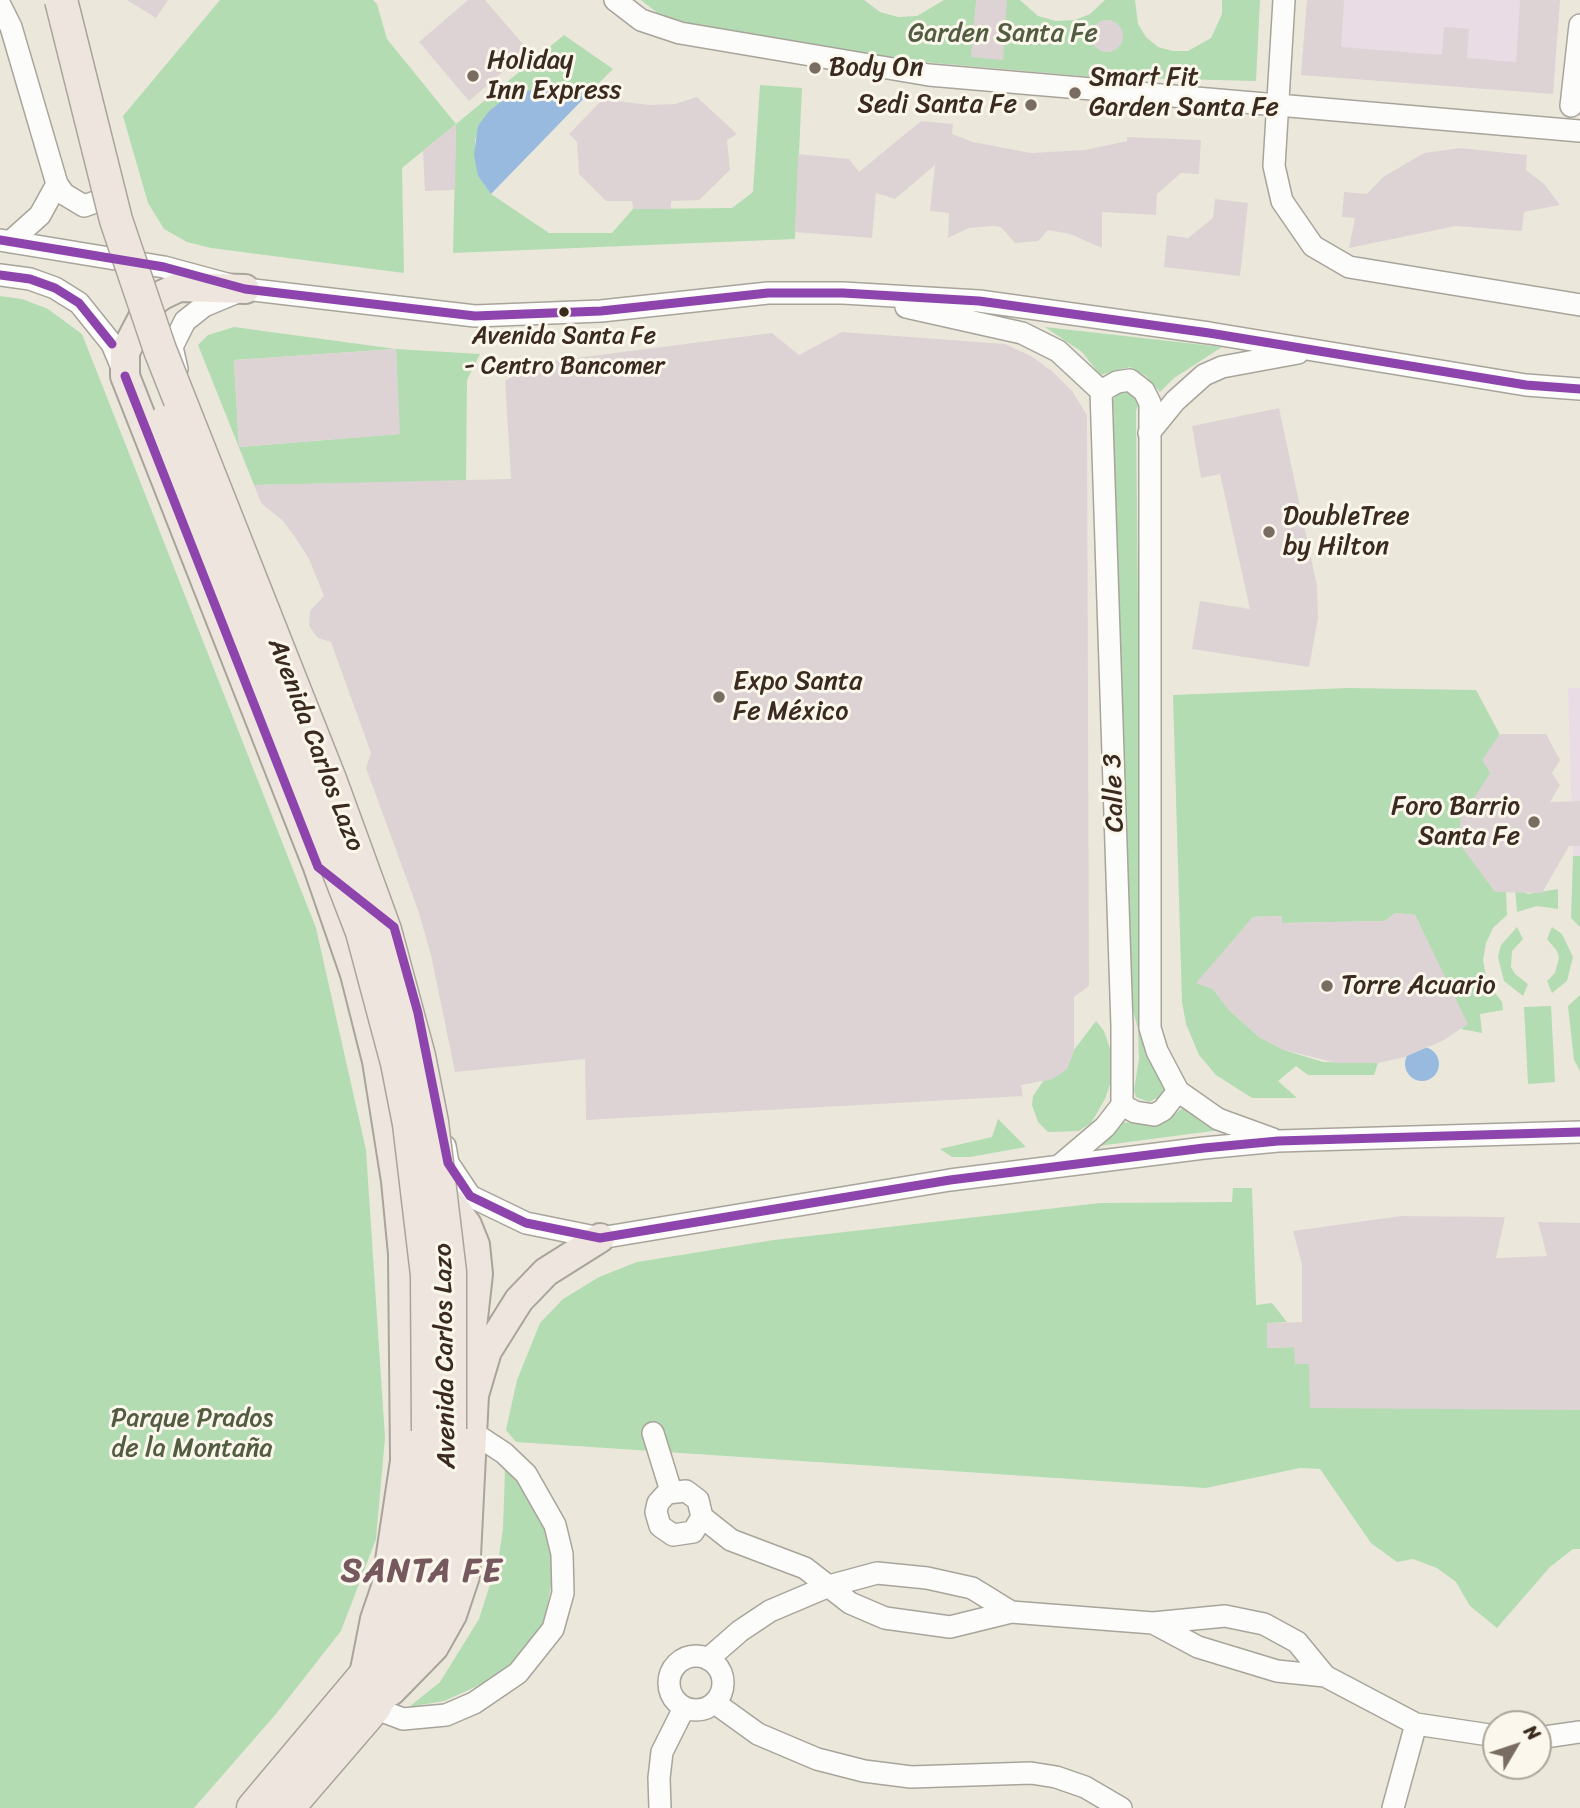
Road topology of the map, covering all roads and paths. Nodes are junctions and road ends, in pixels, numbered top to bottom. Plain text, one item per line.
1 (47, 0) edge
2 (63, 0) edge
3 (615, 0) edge
4 (1284, 0) edge
5 (0, 5) edge
6 (1580, 25) edge
7 (1278, 104) junction
8 (1571, 106) dead end
9 (1580, 131) edge
10 (111, 176) junction
11 (57, 184) junction
12 (5, 241) edge
13 (164, 267) junction
14 (0, 275) edge
15 (245, 289) junction
16 (843, 293) junction
17 (1580, 305) edge
18 (1315, 350) junction
19 (125, 376) junction
20 (1580, 389) edge
21 (1101, 391) junction
22 (1149, 433) junction
23 (318, 867) junction
24 (394, 927) junction
25 (1178, 1091) junction
26 (1122, 1105) junction
27 (1580, 1132) edge
28 (1278, 1141) junction
29 (1057, 1167) junction
30 (397, 1181) junction
31 (600, 1238) junction
32 (478, 1371) junction
33 (450, 1431) junction
34 (653, 1433) dead end
35 (671, 1492) junction
36 (702, 1517) junction
37 (829, 1586) junction
38 (1011, 1612) junction
39 (1153, 1623) junction
40 (708, 1659) junction
41 (364, 1676) junction
42 (1325, 1676) junction
43 (715, 1703) junction
44 (374, 1708) junction
45 (684, 1708) junction
46 (1416, 1724) junction
47 (1580, 1732) edge
48 (1482, 1734) edge
49 (1552, 1736) edge
50 (253, 1808) edge
51 (288, 1808) edge
52 (660, 1808) edge
53 (1121, 1808) edge
54 (1393, 1808) edge

1 - 33 highway, Avenida Carlos Lazo, bridge
2 - 10 street, Avenida Carlos Lazo
2 - 33 highway, Avenida Carlos Lazo, bridge
3 - 7 street
4 - 7 street
5 - 11 street
6 - 8 street
7 - 9 street
7 - 17 street
10 - 11 street
10 - 13 street, Avenida Carlos Lazo
11 - 12 street
12 - 13 street
13 - 15 street
14 - 19 street, Avenida Carlos Lazo
15 - 16 street
15 - 19 main road
15 - 24 street, Avenida Carlos Lazo
16 - 18 street
16 - 21 street
18 - 20 street
18 - 22 street
19 - 23 main road, Avenida Carlos Lazo
21 - 22 street, Calle 3
21 - 26 street, Calle 3
22 - 25 street, Calle 3
23 - 24 main road
23 - 30 main road, Avenida Carlos Lazo
24 - 31 street, Avenida Carlos Lazo
25 - 26 street
25 - 28 street, Calle 3
26 - 29 street
27 - 28 street
28 - 29 street
29 - 31 street
30 - 32 main road
30 - 41 main road, Avenida Carlos Lazo
31 - 32 main road, Avenida Carlos Lazo
32 - 33 main road, Avenida Carlos Lazo
33 - 41 highway, Avenida Carlos Lazo
33 - 44 highway, Avenida Carlos Lazo
33 - 44 street
34 - 35 street
35 - 36 street
35 - 36 street
36 - 37 street
37 - 38 street
37 - 38 street
37 - 40 street
38 - 39 street
39 - 42 street
39 - 42 street
40 - 43 street
40 - 45 street
41 - 50 highway, Avenida Carlos Lazo
42 - 46 street
43 - 45 street
43 - 53 street
44 - 51 highway, Avenida Carlos Lazo
45 - 52 street
46 - 48 street
46 - 54 street
47 - 49 street

